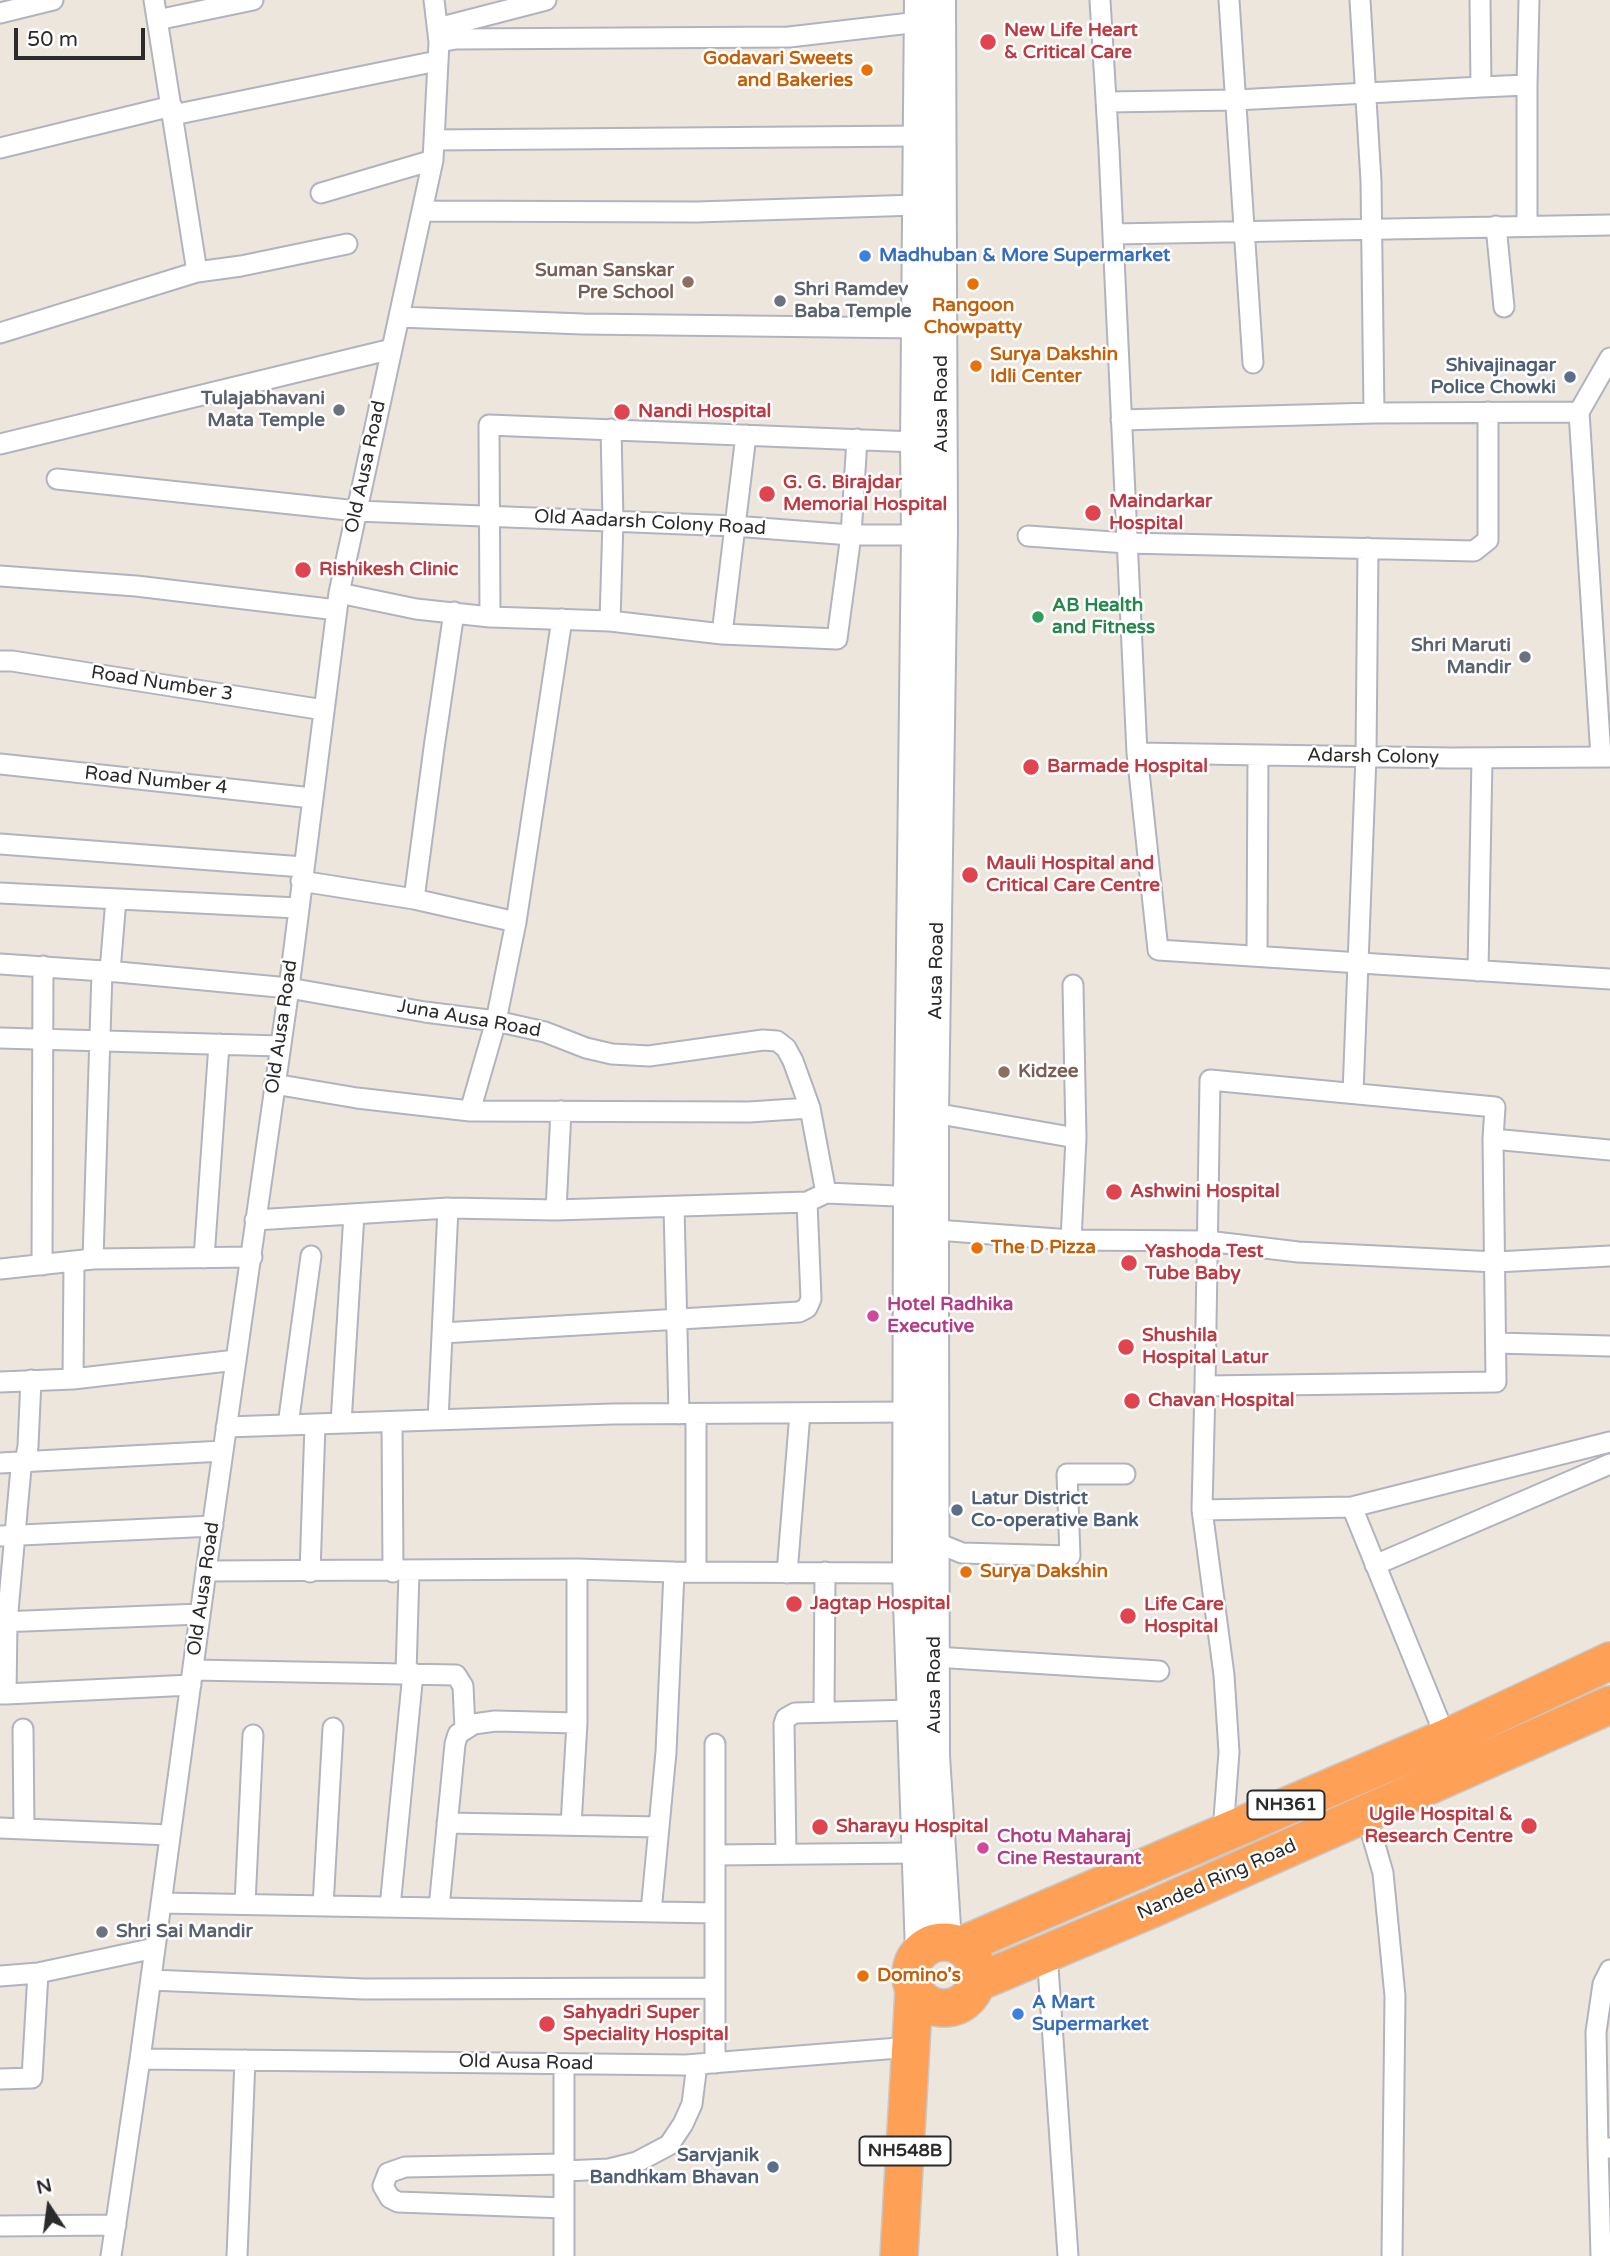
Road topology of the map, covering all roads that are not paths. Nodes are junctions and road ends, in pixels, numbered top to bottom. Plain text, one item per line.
1 (53, 0) edge
2 (154, 0) edge
3 (253, 0) edge
4 (434, 0) edge
5 (546, 0) edge
6 (941, 0) edge
7 (1100, 0) edge
8 (1229, 0) edge
9 (1360, 0) edge
10 (1480, 0) edge
11 (1529, 0) edge
12 (6, 8) edge
13 (919, 11) edge
14 (157, 20) junction
15 (438, 44) junction
16 (1527, 85) junction
17 (1481, 87) junction
18 (1366, 94) junction
19 (1236, 100) junction
20 (1107, 102) junction
21 (173, 110) junction
22 (918, 136) junction
23 (0, 148) edge
24 (433, 150) junction
25 (321, 193) dead end
26 (917, 205) junction
27 (422, 211) junction
28 (1610, 225) edge
29 (1496, 226) junction
30 (1527, 226) junction
31 (1372, 228) junction
32 (1245, 231) junction
33 (1113, 233) junction
34 (347, 244) dead end
35 (197, 272) junction
36 (1504, 307) dead end
37 (399, 317) junction
38 (916, 328) junction
39 (0, 333) edge
40 (392, 349) junction
41 (1610, 358) edge
42 (1254, 363) dead end
43 (1488, 412) junction
44 (1580, 412) junction
45 (1374, 414) junction
46 (1121, 420) junction
47 (611, 429) junction
48 (746, 435) junction
49 (857, 439) junction
50 (915, 442) junction
51 (0, 444) edge
52 (57, 479) dead end
53 (357, 511) junction
54 (489, 516) junction
55 (613, 521) junction
56 (734, 526) junction
57 (852, 535) junction
58 (929, 535) junction
59 (1028, 536) dead end
60 (1126, 543) junction
61 (1368, 548) junction
62 (0, 576) edge
63 (338, 601) junction
64 (454, 612) junction
65 (489, 617) junction
66 (562, 619) junction
67 (610, 621) junction
68 (722, 634) junction
69 (0, 661) edge
70 (324, 709) junction
71 (1137, 753) junction
72 (1258, 755) junction
73 (1366, 757) junction
74 (1605, 757) edge
75 (1482, 758) junction
76 (0, 764) edge
77 (312, 798) junction
78 (0, 844) edge
79 (302, 874) junction
80 (0, 893) edge
81 (117, 899) junction
82 (414, 899) junction
83 (297, 908) junction
84 (516, 922) junction
85 (1257, 956) junction
86 (1357, 963) junction
87 (0, 964) edge
88 (43, 966) junction
89 (106, 971) junction
90 (1478, 971) junction
91 (1610, 979) edge
92 (1073, 985) dead end
93 (289, 988) junction
94 (496, 1021) junction
95 (0, 1038) edge
96 (43, 1039) junction
97 (100, 1041) junction
98 (219, 1044) junction
99 (280, 1046) junction
100 (274, 1084) junction
101 (1353, 1093) junction
102 (810, 1108) junction
103 (470, 1111) junction
104 (561, 1111) junction
105 (934, 1113) junction
106 (1076, 1138) junction
107 (1493, 1139) junction
108 (1610, 1150) edge
109 (826, 1193) junction
110 (921, 1197) junction
111 (807, 1202) junction
112 (674, 1207) junction
113 (448, 1208) junction
114 (556, 1210) junction
115 (354, 1214) junction
116 (255, 1220) junction
117 (921, 1229) junction
118 (1072, 1240) junction
119 (1207, 1241) junction
120 (252, 1256) junction
121 (311, 1256) dead end
122 (1610, 1256) edge
123 (204, 1258) junction
124 (84, 1261) junction
125 (1496, 1262) junction
126 (42, 1265) junction
127 (0, 1269) edge
128 (678, 1320) junction
129 (442, 1333) junction
130 (1496, 1343) junction
131 (1610, 1346) edge
132 (236, 1360) junction
133 (73, 1379) junction
134 (31, 1380) junction
135 (0, 1382) edge
136 (1205, 1387) junction
137 (907, 1412) junction
138 (800, 1413) junction
139 (687, 1414) junction
140 (438, 1420) junction
141 (392, 1422) junction
142 (341, 1423) junction
143 (315, 1424) junction
144 (288, 1425) junction
145 (226, 1427) junction
146 (1610, 1442) edge
147 (223, 1451) junction
148 (0, 1463) edge
149 (25, 1463) junction
150 (1610, 1464) edge
151 (1125, 1474) dead end
152 (1352, 1507) junction
153 (1202, 1510) junction
154 (213, 1526) junction
155 (8, 1536) edge
156 (935, 1542) junction
157 (1375, 1565) junction
158 (577, 1569) junction
159 (206, 1572) junction
160 (310, 1572) junction
161 (401, 1572) junction
162 (674, 1572) junction
163 (696, 1572) junction
164 (825, 1572) junction
165 (787, 1573) junction
166 (907, 1573) junction
167 (200, 1614) junction
168 (3, 1622) edge
169 (936, 1657) junction
170 (1610, 1661) edge
171 (1158, 1671) dead end
172 (410, 1673) junction
173 (192, 1678) junction
174 (3, 1694) edge
175 (1610, 1705) edge
176 (912, 1710) junction
177 (824, 1712) junction
178 (577, 1723) junction
179 (333, 1728) dead end
180 (465, 1728) junction
181 (23, 1729) dead end
182 (253, 1735) dead end
183 (1446, 1738) junction
184 (715, 1744) dead end
185 (1366, 1814) junction
186 (447, 1823) junction
187 (571, 1825) junction
188 (659, 1827) junction
189 (0, 1828) edge
190 (24, 1829) junction
191 (1223, 1832) junction
192 (170, 1835) junction
193 (916, 1853) junction
194 (786, 1854) junction
195 (715, 1855) junction
196 (161, 1903) junction
197 (245, 1905) junction
198 (323, 1906) junction
199 (390, 1907) junction
200 (439, 1908) junction
201 (651, 1912) junction
202 (715, 1913) junction
203 (942, 1947) junction
204 (155, 1948) junction
205 (1047, 1952) junction
206 (1610, 1970) edge
207 (38, 1973) junction
208 (0, 1976) edge
209 (151, 1980) junction
210 (976, 1983) junction
211 (715, 1988) junction
212 (924, 1999) junction
213 (911, 2047) junction
214 (140, 2059) junction
215 (244, 2060) junction
216 (706, 2063) junction
217 (564, 2064) junction
218 (0, 2079) edge
219 (1604, 2148) edge
220 (564, 2167) junction
221 (564, 2208) junction
222 (116, 2225) junction
223 (0, 2226) edge
224 (1604, 2247) edge
225 (111, 2256) edge
226 (237, 2256) edge
227 (564, 2256) edge
228 (899, 2256) edge
229 (923, 2256) edge
230 (1068, 2256) edge
231 (1392, 2256) edge

1 - 12 street
2 - 14 street
3 - 14 street
4 - 15 street, Old Ausa Road
5 - 15 street
6 - 58 main road, Ausa Road
7 - 20 street
8 - 19 street
9 - 18 street
10 - 17 street
11 - 16 street
13 - 15 street
13 - 22 main road
14 - 21 street
15 - 21 street
15 - 24 street, Old Ausa Road
16 - 17 street
16 - 30 street
17 - 18 street
18 - 19 street
18 - 31 street
19 - 20 street
19 - 32 street
20 - 33 street
21 - 23 street
21 - 35 street
22 - 24 street
22 - 26 main road
24 - 25 street
24 - 27 street, Old Ausa Road
26 - 27 street
26 - 38 main road
27 - 37 street, Old Ausa Road
28 - 30 street
29 - 30 street
29 - 31 street
29 - 36 street
31 - 32 street
31 - 45 street
32 - 33 street
32 - 42 street
33 - 46 street
34 - 35 street
35 - 39 street
37 - 38 street
37 - 40 street, Old Ausa Road
38 - 50 main road
40 - 51 street
40 - 53 street, Old Ausa Road
41 - 44 street
43 - 44 street
43 - 45 street
43 - 61 street
44 - 74 street
45 - 46 street
46 - 60 street
47 - 48 street
47 - 54 street
47 - 55 street
48 - 49 street
48 - 56 street
49 - 50 street
49 - 57 street
50 - 58 main road
52 - 53 street, Old Aadarsh Colony Road
53 - 54 street, Old Aadarsh Colony Road
53 - 63 street, Old Ausa Road
54 - 55 street, Old Aadarsh Colony Road
54 - 65 street
55 - 56 street, Old Aadarsh Colony Road
55 - 67 street
56 - 57 street, Old Aadarsh Colony Road
56 - 68 street
57 - 58 street, Old Aadarsh Colony Road
57 - 68 street
58 - 105 main road, Ausa Road
58 - 110 main road
59 - 60 street
60 - 61 street
60 - 71 street
61 - 73 street
62 - 63 street
63 - 64 street
63 - 70 street, Old Ausa Road
64 - 65 street
64 - 82 street
65 - 66 street
66 - 67 street
66 - 84 street
67 - 68 street
69 - 70 street, Road Number 3
70 - 77 street, Old Ausa Road
71 - 72 street, Adarsh Colony
71 - 85 street
72 - 73 street, Adarsh Colony
72 - 85 street
73 - 75 street, Adarsh Colony
73 - 86 street
74 - 75 street, Adarsh Colony
75 - 90 street
76 - 77 street, Road Number 4
77 - 79 street, Old Ausa Road
78 - 79 street
79 - 82 street
79 - 83 street, Old Ausa Road
80 - 81 street
81 - 83 street
81 - 89 street
82 - 84 street
83 - 93 street, Old Ausa Road
84 - 94 street
85 - 86 street
86 - 90 street
86 - 101 street
87 - 88 street, Juna Ausa Road
88 - 89 street, Juna Ausa Road
88 - 96 street
89 - 93 street, Juna Ausa Road
89 - 97 street
90 - 91 street
92 - 106 street
93 - 94 street, Juna Ausa Road
93 - 99 street, Old Ausa Road
94 - 102 street, Juna Ausa Road
94 - 103 street
95 - 96 street
96 - 97 street
96 - 126 street
97 - 98 street
97 - 124 street
98 - 99 street
98 - 123 street
99 - 100 street, Old Ausa Road
100 - 103 street
100 - 116 street, Old Ausa Road
101 - 107 street
101 - 119 street
102 - 104 street
102 - 109 street, Juna Ausa Road
103 - 104 street
104 - 114 street
105 - 106 street
105 - 110 main road, Ausa Road
106 - 118 street
107 - 108 street
107 - 125 street
109 - 110 street
109 - 111 street
110 - 117 main road
111 - 112 street
111 - 128 street
112 - 114 street
112 - 128 street
113 - 114 street
113 - 115 street
113 - 129 street
115 - 116 street
115 - 142 street
116 - 120 street, Old Ausa Road
117 - 118 street
117 - 137 main road
117 - 156 main road, Ausa Road
118 - 119 street
119 - 125 street
119 - 136 street
120 - 123 street
120 - 132 street, Old Ausa Road
121 - 144 street
122 - 125 street
123 - 124 street
124 - 126 street
124 - 133 street
125 - 130 street
126 - 127 street
128 - 129 street
128 - 139 street
129 - 140 street
130 - 131 street
130 - 136 street
132 - 133 street
132 - 145 street, Old Ausa Road
133 - 134 street
134 - 135 street
134 - 149 street
136 - 153 street
137 - 138 street
137 - 166 main road
138 - 139 street
138 - 165 street
139 - 140 street
139 - 163 street
140 - 141 street
141 - 142 street
141 - 161 street
142 - 143 street
143 - 144 street
143 - 160 street
144 - 145 street
145 - 147 street, Old Ausa Road
146 - 152 street
147 - 149 street
147 - 154 street, Old Ausa Road
148 - 149 street
149 - 155 street
150 - 157 street
151 - 156 street
152 - 153 street
152 - 157 street
153 - 191 street
154 - 155 street
154 - 159 street, Old Ausa Road
155 - 168 street
156 - 169 main road, Ausa Road
157 - 183 street
158 - 161 street
158 - 162 street
158 - 178 street
159 - 160 street
159 - 167 street, Old Ausa Road
160 - 161 street
161 - 172 street
162 - 163 street
162 - 188 street
163 - 165 street
164 - 165 street
164 - 166 street
164 - 177 street
166 - 176 main road
167 - 168 street
167 - 173 street, Old Ausa Road
168 - 174 street
169 - 171 street
169 - 203 main road, Ausa Road
170 - 183 highway, NH361
172 - 173 street
172 - 180 street
172 - 199 street
173 - 174 street
173 - 192 street, Old Ausa Road
175 - 185 highway, Nanded Ring Road / NH361
176 - 177 street
176 - 193 main road
177 - 194 street
178 - 180 street
178 - 187 street
179 - 198 street
180 - 186 street
181 - 190 street
182 - 197 street
183 - 191 highway, NH361
184 - 195 street
185 - 205 highway, Nanded Ring Road / NH361
185 - 231 street
186 - 187 street
186 - 200 street
187 - 188 street
188 - 201 street
189 - 190 street
190 - 192 street
191 - 203 highway, NH361
192 - 196 street, Old Ausa Road
193 - 194 street
193 - 203 main road
194 - 195 street
195 - 202 street
196 - 197 street
196 - 204 street, Old Ausa Road
197 - 198 street
198 - 199 street
199 - 200 street
200 - 201 street
201 - 202 street
202 - 211 street
203 - 210 highway, Ausa Road
203 - 212 highway, Ausa Road
204 - 207 street
204 - 209 street, Old Ausa Road
205 - 210 highway, Nanded Ring Road / NH361
205 - 230 street
206 - 219 street
207 - 208 street
207 - 218 street
209 - 211 street
209 - 214 street, Old Ausa Road
210 - 212 highway
211 - 216 street
212 - 213 highway
212 - 229 highway
213 - 216 street, Old Ausa Road
213 - 228 highway, NH548B
214 - 215 street, Old Ausa Road
214 - 222 street, Old Ausa Road
215 - 217 street, Old Ausa Road
215 - 226 street
216 - 217 street, Old Ausa Road
216 - 220 street
217 - 220 street
219 - 224 street
220 - 221 street
220 - 221 street
221 - 227 street
222 - 223 street
222 - 225 street, Old Ausa Road

